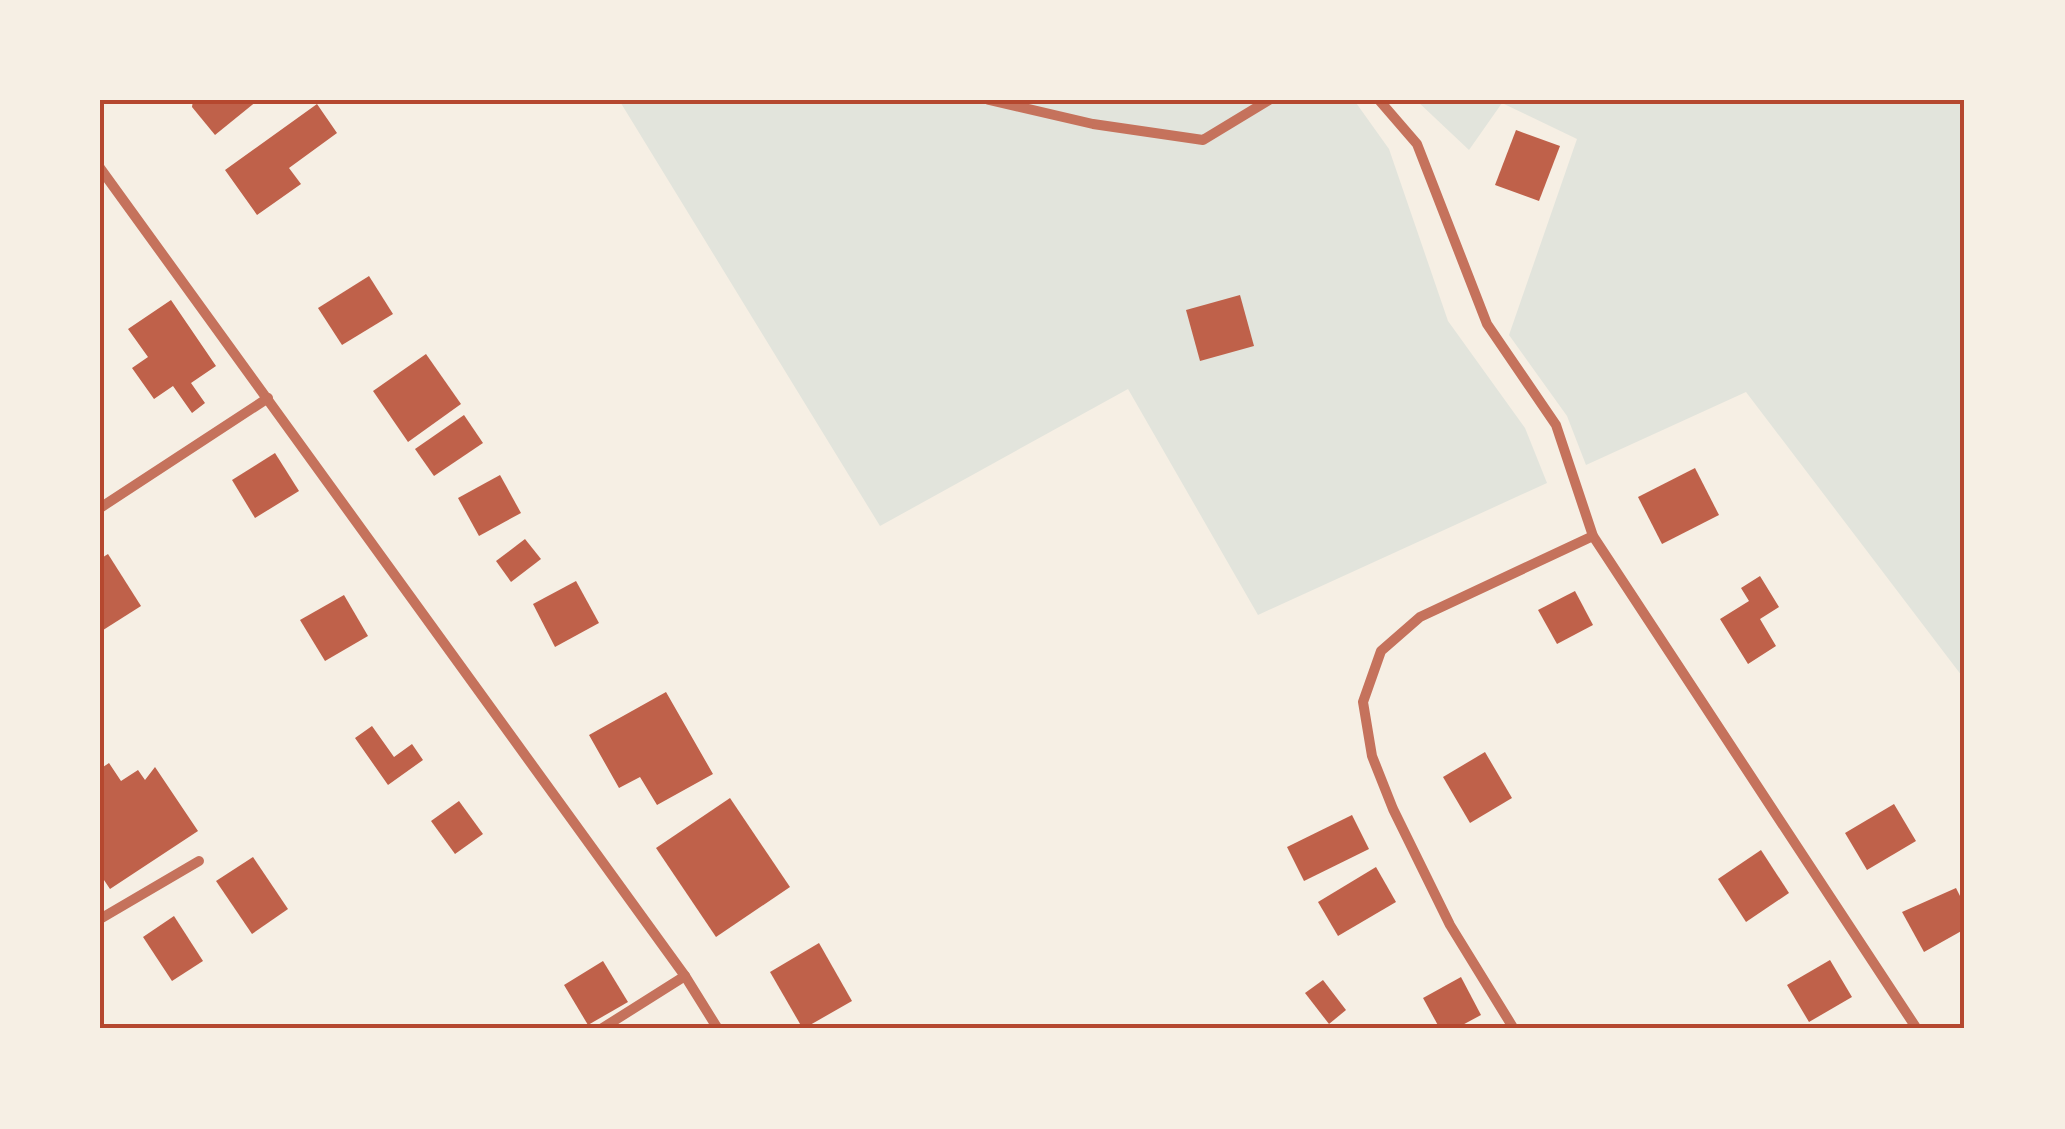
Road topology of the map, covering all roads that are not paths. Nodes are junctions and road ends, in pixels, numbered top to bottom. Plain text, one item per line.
1 (988, 100) edge
2 (1270, 100) edge
3 (1379, 100) edge
4 (100, 168) edge
5 (268, 398) junction
6 (100, 508) edge
7 (1594, 536) junction
8 (199, 860) dead end
9 (100, 919) edge
10 (685, 976) junction
11 (601, 1029) edge
12 (718, 1029) edge
13 (1514, 1029) edge
14 (1918, 1029) edge

1 - 2 street
3 - 7 street
4 - 5 street
5 - 6 street
5 - 10 street
7 - 13 street
7 - 14 street
8 - 9 street
10 - 11 street
10 - 12 street

